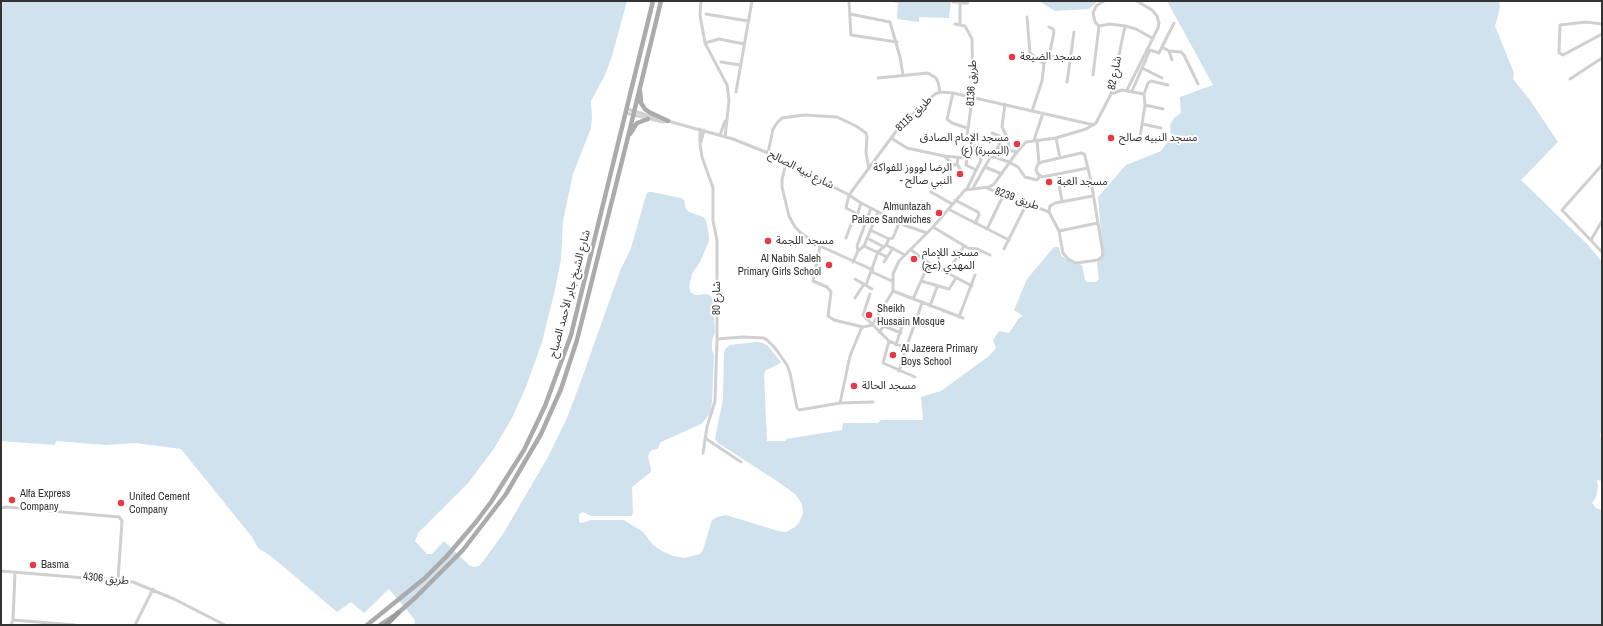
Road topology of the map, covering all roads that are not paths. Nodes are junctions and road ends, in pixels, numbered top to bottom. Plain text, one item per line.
1 (653, 1) edge
2 (661, 1) edge
3 (701, 1) edge
4 (752, 1) edge
5 (849, 1) edge
6 (1104, 1) edge
7 (1137, 1) edge
8 (953, 2) edge
9 (960, 2) junction
10 (968, 3) dead end
11 (706, 14) dead end
12 (850, 14) junction
13 (1027, 17) dead end
14 (748, 21) junction
15 (1174, 23) dead end
16 (955, 24) dead end
17 (1602, 24) edge
18 (960, 25) junction
19 (1099, 26) junction
20 (1125, 26) junction
21 (1050, 27) dead end
22 (1074, 32) dead end
23 (1602, 34) edge
24 (1152, 38) junction
25 (896, 42) junction
26 (704, 43) junction
27 (744, 44) junction
28 (1162, 47) junction
29 (1169, 51) junction
30 (1050, 56) junction
31 (1602, 58) edge
32 (1070, 59) junction
33 (1172, 60) dead end
34 (721, 62) dead end
35 (1044, 64) junction
36 (740, 65) junction
37 (1142, 68) junction
38 (903, 75) junction
39 (1093, 75) dead end
40 (878, 78) dead end
41 (1162, 78) dead end
42 (1570, 79) dead end
43 (1067, 82) dead end
44 (640, 83) junction
45 (1198, 84) dead end
46 (1168, 85) dead end
47 (1127, 90) junction
48 (1132, 91) junction
49 (736, 92) dead end
50 (940, 92) junction
51 (953, 93) junction
52 (1111, 94) junction
53 (1144, 94) junction
54 (973, 97) junction
55 (1005, 104) junction
56 (1145, 105) junction
57 (1163, 109) dead end
58 (626, 111) junction
59 (1032, 111) junction
60 (633, 113) junction
61 (1043, 113) junction
62 (727, 118) junction
63 (648, 119) junction
64 (668, 121) junction
65 (1142, 124) junction
66 (1094, 125) junction
67 (968, 128) junction
68 (1161, 128) dead end
69 (700, 129) junction
70 (704, 130) junction
71 (992, 133) dead end
72 (720, 135) junction
73 (628, 137) junction
74 (725, 137) junction
75 (1002, 137) junction
76 (1140, 137) dead end
77 (891, 138) junction
78 (1056, 138) junction
79 (1008, 139) junction
80 (1035, 140) junction
81 (700, 145) junction
82 (998, 148) junction
83 (1010, 149) junction
84 (972, 151) junction
85 (1017, 152) junction
86 (768, 153) junction
87 (982, 153) dead end
88 (944, 156) junction
89 (992, 156) junction
90 (958, 158) junction
91 (967, 158) junction
92 (1060, 158) junction
93 (786, 162) junction
94 (1009, 162) junction
95 (1040, 163) junction
96 (957, 164) junction
97 (1602, 165) edge
98 (985, 167) junction
99 (1088, 168) junction
100 (869, 169) junction
101 (976, 170) junction
102 (958, 174) dead end
103 (1002, 174) junction
104 (1057, 174) junction
105 (1040, 176) junction
106 (986, 187) junction
107 (973, 188) junction
108 (967, 189) junction
109 (931, 192) dead end
110 (1004, 194) junction
111 (849, 195) junction
112 (1093, 196) junction
113 (956, 200) junction
114 (1062, 201) junction
115 (1027, 203) junction
116 (861, 204) junction
117 (952, 204) junction
118 (871, 208) junction
119 (948, 209) junction
120 (878, 212) junction
121 (1049, 212) junction
122 (856, 219) dead end
123 (1602, 221) edge
124 (899, 223) junction
125 (975, 223) junction
126 (1098, 223) junction
127 (933, 227) junction
128 (987, 229) junction
129 (870, 230) junction
130 (1059, 231) junction
131 (928, 233) junction
132 (846, 238) dead end
133 (867, 238) junction
134 (889, 240) junction
135 (1008, 240) junction
136 (1591, 240) junction
137 (859, 241) junction
138 (864, 244) junction
139 (820, 246) junction
140 (885, 246) junction
141 (964, 246) junction
142 (893, 248) junction
143 (1004, 249) dead end
144 (911, 250) junction
145 (858, 252) junction
146 (878, 252) junction
147 (1602, 252) edge
148 (905, 255) junction
149 (990, 255) dead end
150 (887, 257) junction
151 (853, 262) junction
152 (884, 262) dead end
153 (928, 263) junction
154 (872, 271) junction
155 (947, 273) junction
156 (975, 275) dead end
157 (956, 278) junction
158 (855, 279) dead end
159 (892, 281) junction
160 (921, 281) junction
161 (865, 285) junction
162 (972, 286) junction
163 (937, 287) junction
164 (872, 289) dead end
165 (893, 291) junction
166 (870, 294) dead end
167 (855, 298) dead end
168 (913, 299) junction
169 (922, 303) junction
170 (930, 306) junction
171 (959, 317) junction
172 (963, 318) dead end
173 (872, 324) junction
174 (903, 324) dead end
175 (863, 327) junction
176 (879, 332) junction
177 (901, 333) junction
178 (718, 339) junction
179 (889, 340) junction
180 (896, 345) junction
181 (906, 348) junction
182 (899, 371) junction
183 (915, 377) dead end
184 (873, 402) dead end
185 (840, 403) junction
186 (705, 438) junction
187 (703, 452) dead end
188 (741, 462) dead end
189 (1, 508) edge
190 (1, 570) edge
191 (15, 572) junction
192 (118, 580) junction
193 (153, 589) junction
194 (398, 612) junction
195 (13, 620) junction
196 (11, 625) edge
197 (75, 625) edge
198 (135, 625) edge
199 (225, 625) edge
200 (367, 625) edge
201 (380, 625) edge
202 (386, 625) edge

1 - 58 main road, شارع الشيخ جابر الأحمد الصباح
2 - 44 main road, شارع الشيخ جابر الأحمد الصباح
3 - 26 street
4 - 14 street
5 - 12 street
6 - 19 street
7 - 24 street
8 - 9 street
9 - 10 street
9 - 18 street
11 - 14 street
12 - 25 street
12 - 25 street
13 - 35 street
14 - 27 street
15 - 28 street
16 - 18 street
17 - 23 street
18 - 54 street, طريق 8136
19 - 20 street
19 - 39 street
20 - 24 street
20 - 52 street, شارع 82
21 - 30 street
22 - 32 street
24 - 47 street
25 - 38 street
26 - 27 street
26 - 62 street
27 - 36 street
28 - 29 street
28 - 37 street
29 - 33 street
29 - 45 street
30 - 32 street
30 - 35 street
31 - 42 street
32 - 43 street
34 - 36 street
35 - 59 street
36 - 49 street
37 - 41 street
37 - 48 street
38 - 40 street
38 - 50 street
44 - 60 main road, شارع الشيخ جابر الأحمد الصباح
44 - 64 main road
46 - 53 street
47 - 48 street
47 - 52 street
48 - 53 street
50 - 51 street, طريق 8115
50 - 77 street, طريق 8115
51 - 54 street, طريق 8115
51 - 67 street
52 - 66 street, شارع 82
53 - 56 street
54 - 55 street, طريق 8115
54 - 67 street, طريق 8136
55 - 59 street, طريق 8115
55 - 79 street
56 - 57 street
56 - 65 street
58 - 60 street, شارع نبيه الصالح
58 - 200 main road, شارع الشيخ جابر الأحمد الصباح
59 - 61 street, طريق 8115
60 - 63 street, شارع نبيه الصالح
60 - 64 street, شارع نبيه الصالح
60 - 73 main road, شارع الشيخ جابر الأحمد الصباح
61 - 66 street, طريق 8115
61 - 80 street
62 - 72 street
62 - 74 street
63 - 64 street, شارع نبيه الصالح
63 - 73 main road
64 - 69 street, شارع نبيه الصالح
65 - 68 street
65 - 76 street
66 - 78 street
67 - 84 street
69 - 70 street, شارع نبيه الصالح
69 - 81 street, شارع 80
70 - 72 street, شارع نبيه الصالح
70 - 81 street, شارع 80
71 - 75 street
72 - 74 street, شارع نبيه الصالح
73 - 194 main road, شارع الشيخ جابر الأحمد الصباح
74 - 86 street, شارع نبيه الصالح
75 - 79 street
75 - 82 street
77 - 88 street
77 - 100 street, طريق 8115
78 - 80 street
78 - 92 street
79 - 83 street
80 - 85 street
80 - 95 street
81 - 178 street, شارع 80
82 - 83 street
82 - 89 street
83 - 85 street
84 - 91 street
84 - 101 street
85 - 94 street
86 - 93 street, شارع نبيه الصالح
86 - 100 street
87 - 89 street
88 - 90 street
88 - 96 street
89 - 94 street
89 - 98 street
90 - 91 street
90 - 96 street
91 - 101 street
92 - 95 street
92 - 99 street
93 - 111 street, شارع نبيه الصالح
93 - 139 street
94 - 103 street
94 - 105 street
95 - 105 street
96 - 102 street
97 - 136 street
98 - 103 street
98 - 107 street
99 - 104 street
99 - 112 street
100 - 111 street, طريق 8115
101 - 108 street
103 - 106 street
104 - 105 street
104 - 114 street
106 - 107 street
106 - 110 street, طريق 8239
107 - 108 street
108 - 113 street
109 - 117 street
110 - 115 street, طريق 8239
110 - 128 street
111 - 116 street, شارع نبيه الصالح
111 - 132 street
112 - 114 street
112 - 126 street
113 - 117 street
113 - 125 street
114 - 121 street
115 - 121 street, طريق 8239
115 - 135 street
116 - 118 street, شارع نبيه الصالح
116 - 122 street
117 - 119 street
118 - 120 street, شارع نبيه الصالح
118 - 137 street
119 - 125 street
119 - 127 street
120 - 124 street, شارع نبيه الصالح
120 - 129 street
121 - 130 street, طريق 8239
123 - 136 street
124 - 131 street, شارع نبيه الصالح
124 - 134 street
125 - 128 street
126 - 130 street
126 - 130 street, طريق 8239
127 - 131 street
127 - 141 street
128 - 135 street
129 - 133 street
129 - 134 street
131 - 144 street
133 - 138 street
133 - 140 street
134 - 140 street
135 - 143 street
136 - 147 street
137 - 138 street
137 - 145 street
138 - 145 street
138 - 146 street
139 - 151 street
139 - 175 street
140 - 142 street
140 - 146 street
141 - 149 street
141 - 155 street
142 - 148 street
142 - 150 street
144 - 148 street
144 - 153 street
145 - 151 street
146 - 150 street
146 - 154 street
148 - 159 street
150 - 152 street
151 - 154 street
153 - 155 street
153 - 160 street
154 - 159 street
154 - 161 street
155 - 157 street
156 - 162 street
157 - 162 street
157 - 163 street
158 - 161 street
159 - 165 street
160 - 163 street
160 - 168 street
161 - 164 street
161 - 167 street
162 - 171 street
163 - 170 street
165 - 168 street
165 - 173 street
166 - 173 street
168 - 169 street
169 - 170 street
169 - 181 street
170 - 171 street
171 - 172 street
173 - 175 street
173 - 176 street
174 - 177 street
175 - 185 street
176 - 177 street
176 - 179 street
177 - 180 street
178 - 185 street
178 - 186 street, شارع 80
179 - 180 street
179 - 182 street
180 - 181 street
181 - 182 street
182 - 183 street
184 - 185 street
186 - 187 street, شارع 80
186 - 188 street
189 - 192 street
190 - 191 street, طريق 4306
191 - 192 street, طريق 4306
191 - 195 street
192 - 193 street, طريق 4306
193 - 198 street
193 - 199 street, طريق 4306
194 - 201 main road, شارع الشيخ جابر الأحمد الصباح
194 - 202 highway
195 - 196 street
195 - 197 street

